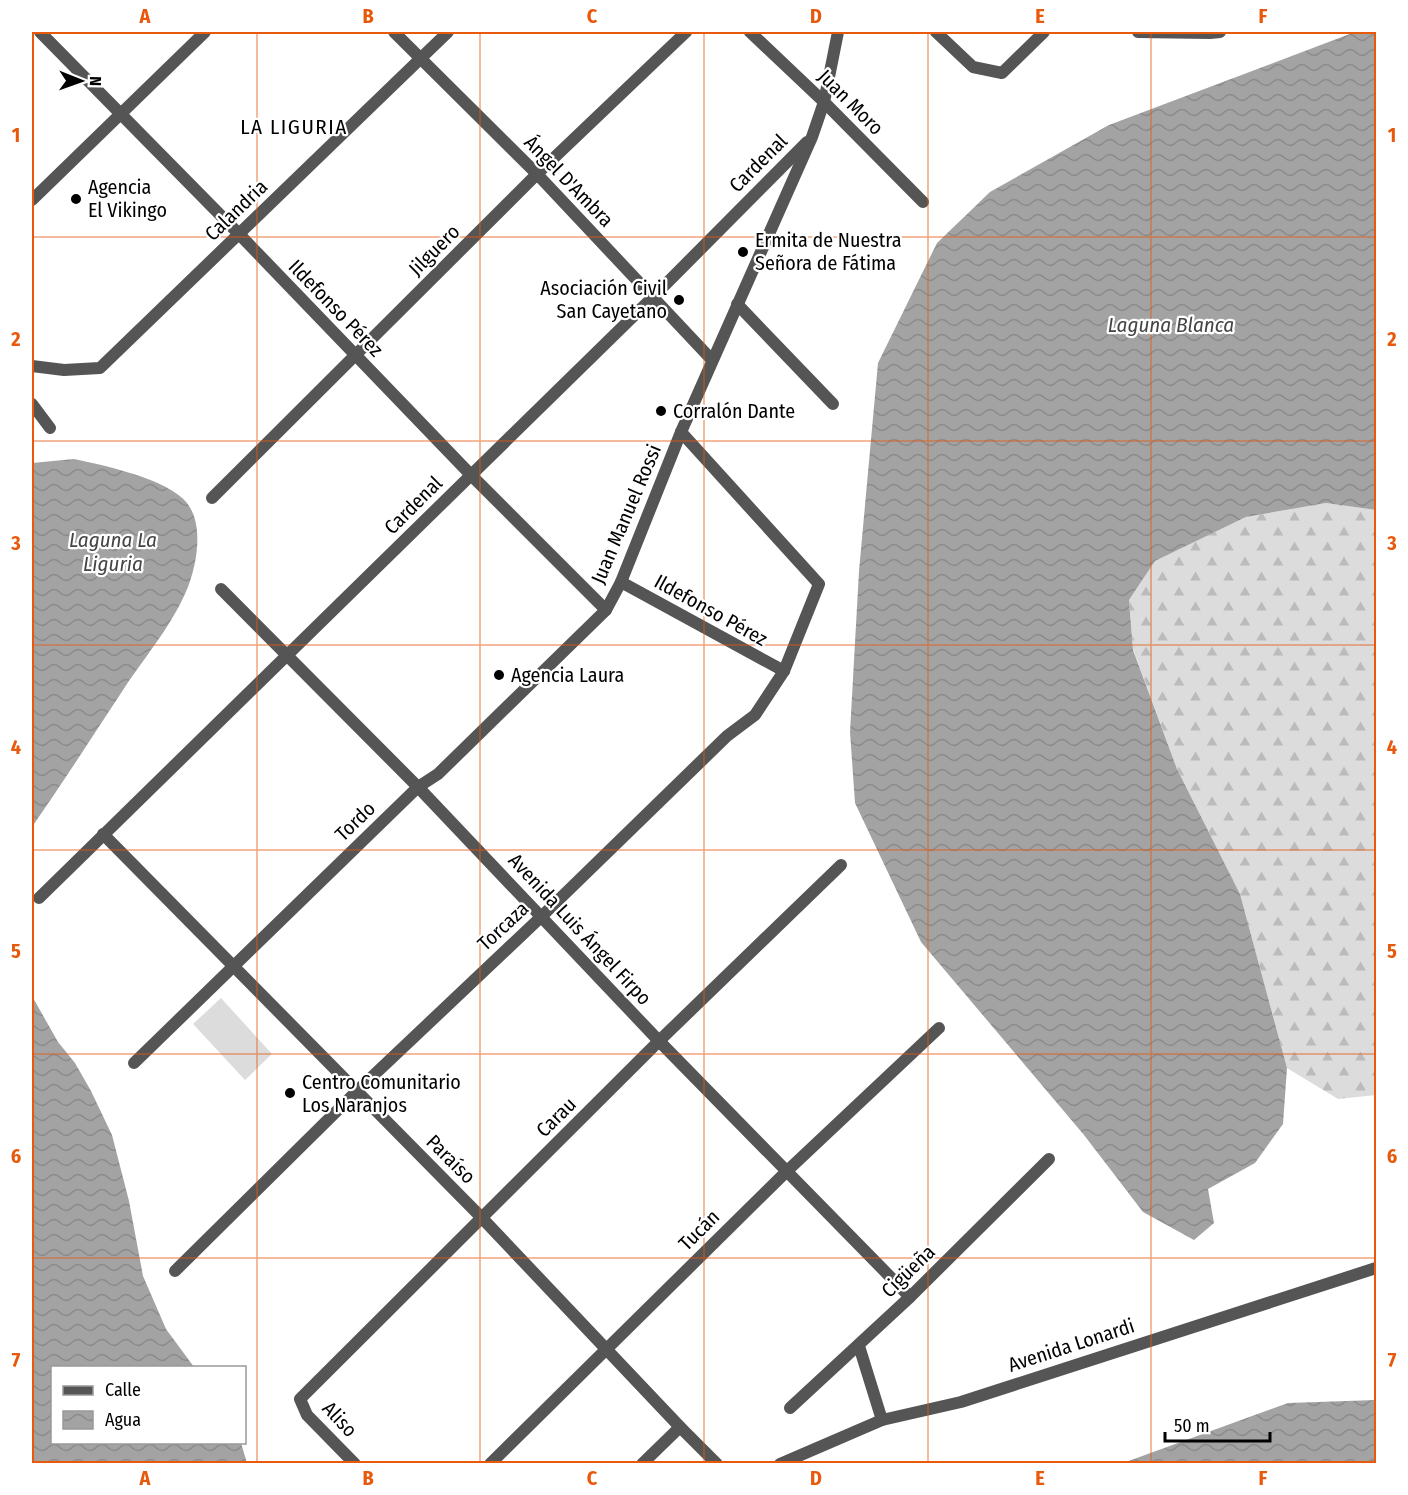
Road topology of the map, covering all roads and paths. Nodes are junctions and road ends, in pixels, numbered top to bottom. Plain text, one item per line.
1 (40, 32) edge
2 (206, 32) edge
3 (394, 32) edge
4 (448, 32) edge
5 (686, 32) edge
6 (750, 32) edge
7 (838, 32) edge
8 (936, 32) edge
9 (1044, 32) edge
10 (1138, 32) edge
11 (1220, 32) edge
12 (420, 58) junction
13 (824, 102) junction
14 (120, 115) junction
15 (812, 137) junction
16 (537, 174) junction
17 (32, 200) edge
18 (923, 202) dead end
19 (240, 235) junction
20 (652, 298) junction
21 (737, 304) junction
22 (355, 356) junction
23 (712, 360) junction
24 (32, 366) edge
25 (32, 404) edge
26 (833, 404) dead end
27 (50, 428) dead end
28 (681, 432) junction
29 (471, 475) junction
30 (212, 498) dead end
31 (621, 582) junction
32 (221, 589) dead end
33 (606, 610) junction
34 (288, 657) junction
35 (784, 671) junction
36 (418, 787) junction
37 (103, 834) junction
38 (842, 865) dead end
39 (39, 898) dead end
40 (542, 916) junction
41 (233, 965) junction
42 (939, 1028) dead end
43 (659, 1041) junction
44 (134, 1063) dead end
45 (357, 1091) junction
46 (1049, 1159) dead end
47 (787, 1171) junction
48 (482, 1218) junction
49 (1377, 1268) edge
50 (175, 1271) dead end
51 (910, 1297) junction
52 (859, 1346) junction
53 (606, 1349) junction
54 (300, 1399) joint
55 (790, 1408) dead end
56 (882, 1420) junction
57 (680, 1427) junction
58 (355, 1464) edge
59 (490, 1464) edge
60 (642, 1464) edge
61 (717, 1464) edge
62 (780, 1464) edge

1 - 14 street, Ildefonso Pérez
2 - 14 street
3 - 12 street, Ángel D'Ambra
4 - 12 street, Calandria
5 - 16 street, Jilguero
6 - 13 street, Juan Moro
7 - 13 street, Juan Manuel Rossi
8 - 9 street
10 - 11 street
12 - 16 street, Ángel D'Ambra
12 - 19 street, Calandria
13 - 15 street, Juan Manuel Rossi
13 - 18 street, Juan Moro
14 - 17 street
14 - 19 street, Ildefonso Pérez
15 - 20 street, Cardenal
15 - 21 street, Juan Manuel Rossi
16 - 20 street, Ángel D'Ambra
16 - 22 street, Jilguero
19 - 22 street, Ildefonso Pérez
19 - 24 street, Calandria
20 - 23 street, Ángel D'Ambra
20 - 29 street, Cardenal
21 - 23 street, Juan Manuel Rossi
21 - 26 street
22 - 29 street, Ildefonso Pérez
22 - 30 street, Jilguero
23 - 28 street, Juan Manuel Rossi
25 - 27 street
28 - 31 street, Juan Manuel Rossi
28 - 35 street, Torcaza
29 - 33 street, Ildefonso Pérez
29 - 34 street, Cardenal
31 - 33 street, Juan Manuel Rossi
31 - 35 street, Ildefonso Pérez
32 - 34 street, Avenida Luis Ángel Firpo
33 - 36 street, Tordo
34 - 36 street, Avenida Luis Ángel Firpo
34 - 37 street, Cardenal
35 - 40 street, Torcaza
36 - 40 street, Avenida Luis Ángel Firpo
36 - 41 street, Tordo
37 - 39 street, Cardenal
37 - 41 street, Paraíso
38 - 43 street, Carau
40 - 43 street, Avenida Luis Ángel Firpo
40 - 45 street, Torcaza
41 - 44 street, Tordo
41 - 45 street, Paraíso
42 - 47 street, Tucán
43 - 47 street, Avenida Luis Ángel Firpo
43 - 48 street, Carau
45 - 48 street, Paraíso
45 - 50 street, Torcaza
46 - 51 street, Cigüeña
47 - 51 street, Avenida Luis Ángel Firpo
47 - 53 street, Tucán
48 - 53 street, Paraíso
48 - 54 street, Carau
49 - 56 street, Avenida Lonardi
51 - 52 street, Cigüeña
52 - 55 street, Cigüeña
52 - 56 street
53 - 57 street, Paraíso
53 - 59 street, Tucán
54 - 58 street, Aliso
56 - 62 street, Avenida Lonardi
57 - 60 street
57 - 61 street, Paraíso

